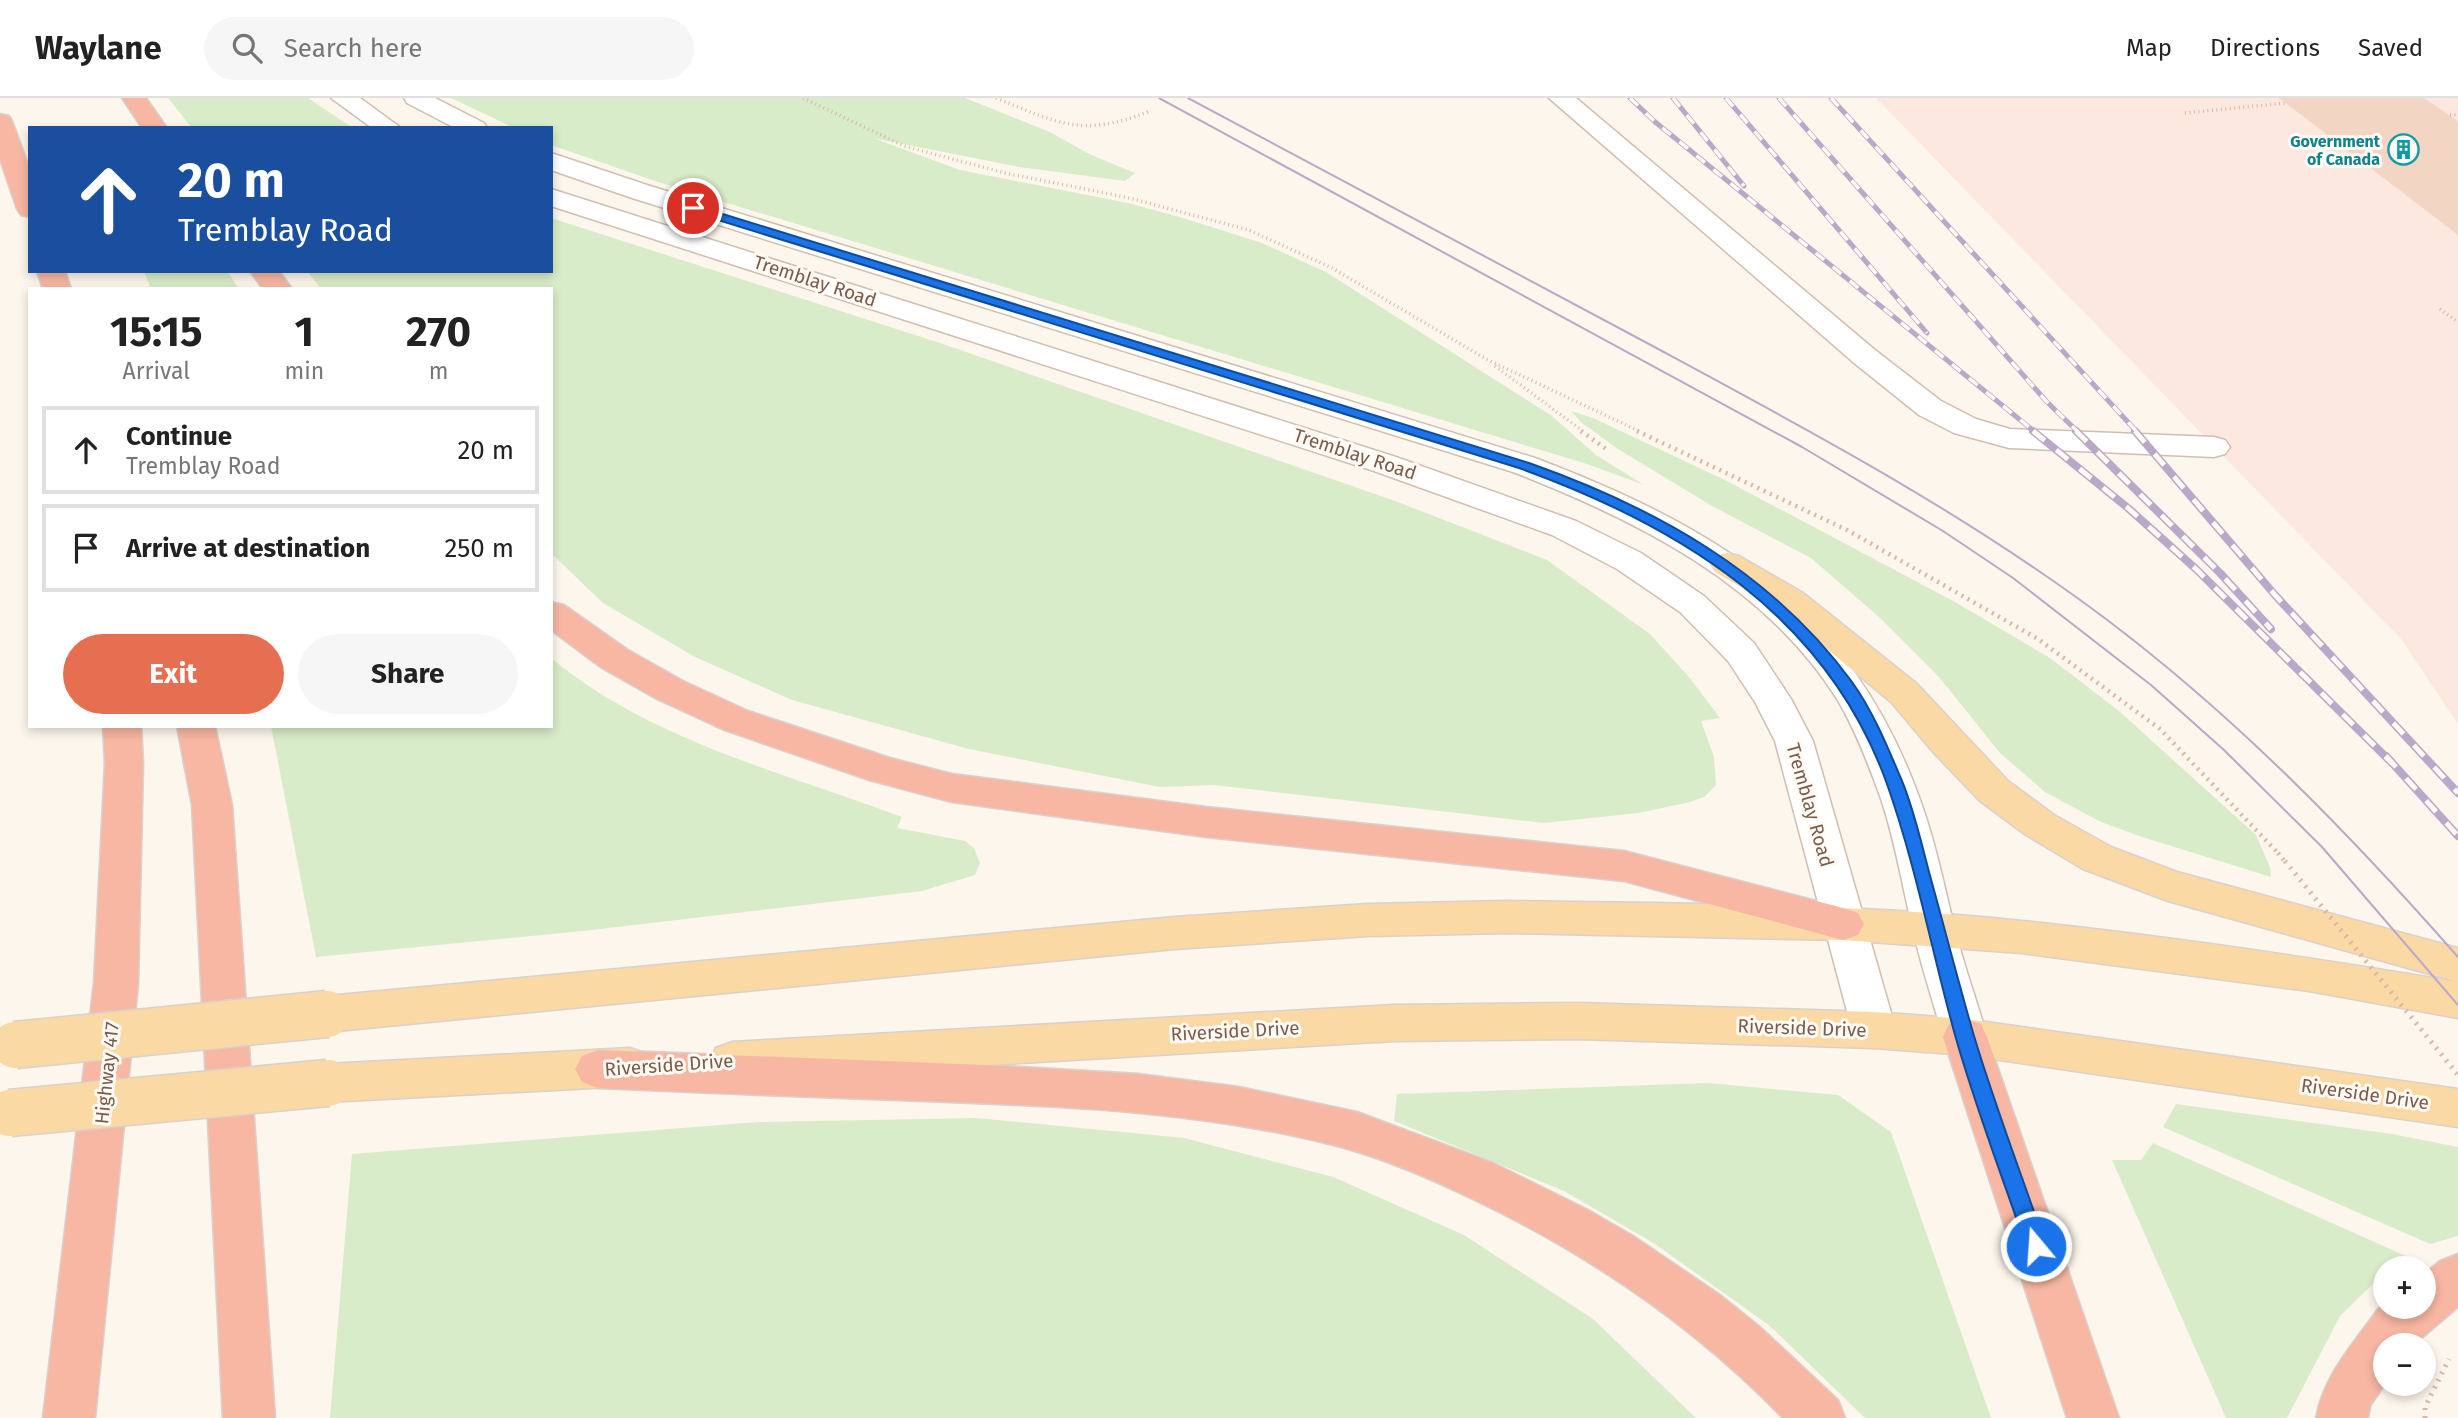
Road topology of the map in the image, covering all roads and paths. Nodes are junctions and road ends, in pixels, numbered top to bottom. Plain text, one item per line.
1 (134, 98) edge
2 (344, 98) edge
3 (416, 98) edge
4 (803, 98) edge
5 (996, 98) edge
6 (1561, 98) edge
7 (2286, 103) dead end
8 (1148, 112) dead end
9 (2185, 113) dead end
10 (2450, 115) dead end
11 (2458, 115) edge
12 (0, 121) edge
13 (154, 126) edge
14 (386, 126) edge
15 (471, 126) edge
16 (553, 162) edge
17 (553, 198) edge
18 (28, 203) edge
19 (266, 273) edge
20 (276, 287) edge
21 (2440, 310) dead end
22 (2458, 322) edge
23 (1486, 359) junction
24 (2214, 447) dead end
25 (1612, 454) dead end
26 (1727, 564) junction
27 (553, 614) edge
28 (122, 728) edge
29 (197, 728) edge
30 (1843, 924) junction
31 (1934, 930) junction
32 (2458, 965) edge
33 (2458, 1000) edge
34 (1874, 1030) junction
35 (1965, 1037) junction
36 (8, 1046) edge
37 (598, 1069) junction
38 (2458, 1075) edge
39 (2458, 1108) edge
40 (5, 1114) edge
41 (2458, 1278) edge
42 (2436, 1295) edge
43 (2405, 1319) edge
44 (2455, 1345) dead end
45 (69, 1418) edge
46 (249, 1418) edge
47 (1819, 1418) edge
48 (2093, 1418) edge
49 (2342, 1418) edge
50 (2425, 1418) edge

1 - 13 highway
2 - 14 street
3 - 15 street
4 - 23 path
5 - 8 path
6 - 24 street
7 - 9 path
10 - 11 path
12 - 18 highway
16 - 26 street, Tremblay Road
17 - 30 street, Tremblay Road
19 - 20 highway
21 - 22 path
23 - 25 path
23 - 38 path, bridge
26 - 31 street, Tremblay Road
26 - 32 main road
27 - 30 highway
28 - 45 highway, Highway 417
29 - 46 highway
30 - 31 main road
30 - 34 street, Tremblay Road
30 - 36 main road, bridge
31 - 33 main road
31 - 35 street, Tremblay Road
34 - 35 main road, Riverside Drive
34 - 37 main road, Riverside Drive
35 - 39 main road, Riverside Drive
35 - 48 highway
37 - 40 main road, Riverside Drive, bridge
37 - 47 highway
41 - 42 highway
43 - 49 highway
44 - 50 path

